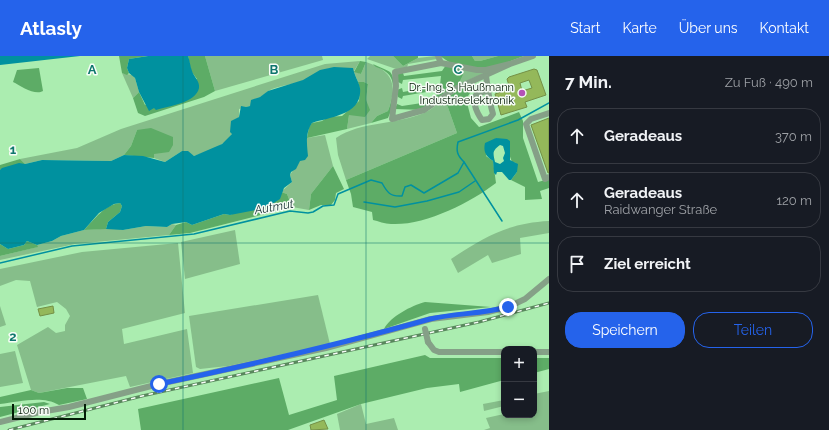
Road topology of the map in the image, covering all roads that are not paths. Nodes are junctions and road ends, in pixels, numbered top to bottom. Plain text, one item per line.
1 (438, 56) edge
2 (533, 56) edge
3 (441, 63) junction
4 (510, 64) junction
5 (486, 76) junction
6 (488, 90) junction
7 (549, 113) edge
8 (549, 177) edge
9 (549, 279) edge
10 (425, 321) junction
11 (501, 352) edge
12 (537, 352) edge
13 (549, 352) edge
14 (0, 422) edge

1 - 3 street
2 - 4 street
3 - 4 street
3 - 5 street
4 - 5 street
5 - 6 street
6 - 6 street
7 - 8 street
9 - 10 street
10 - 11 street, bridge
10 - 14 street
12 - 13 street

